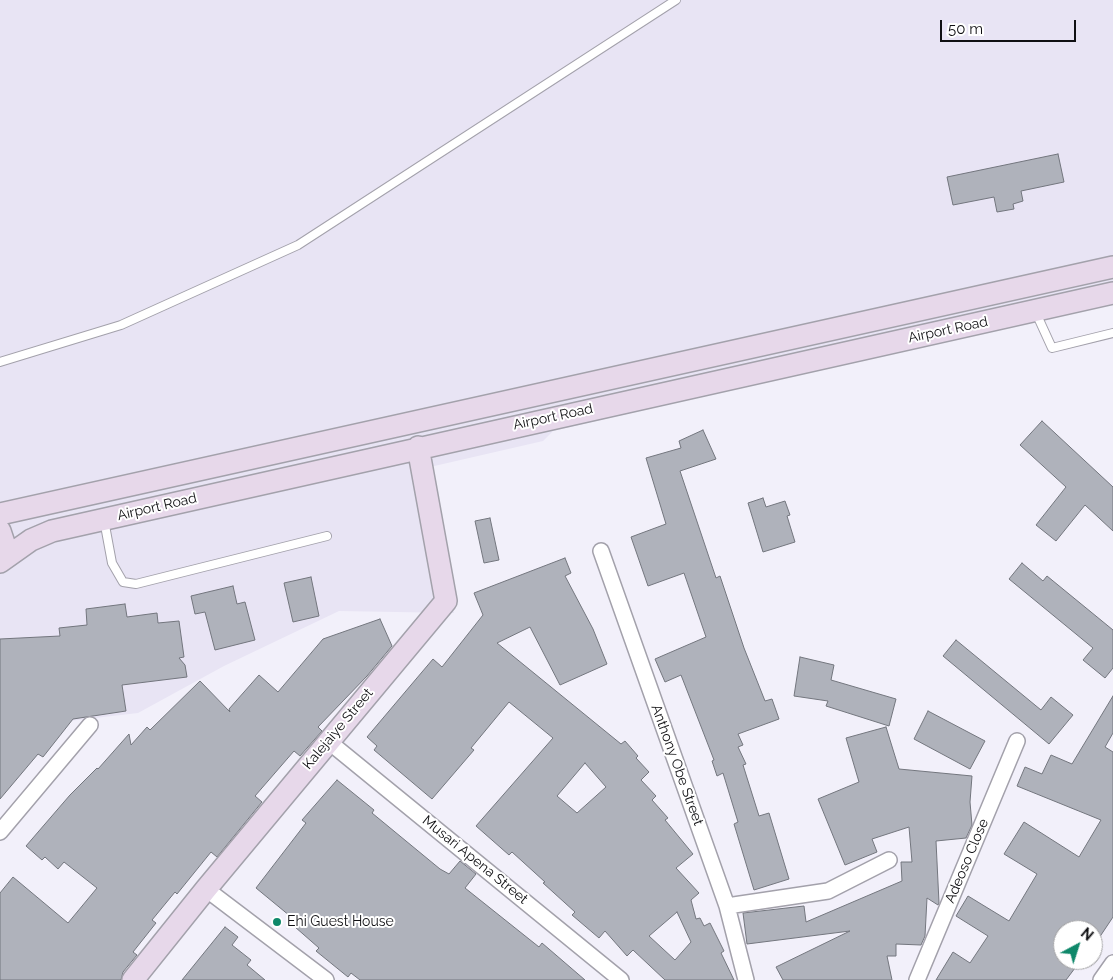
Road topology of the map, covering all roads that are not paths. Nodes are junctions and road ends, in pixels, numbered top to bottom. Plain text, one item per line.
1 (676, 0) edge
2 (1113, 267) edge
3 (1113, 293) edge
4 (1036, 311) junction
5 (1113, 332) edge
6 (0, 362) edge
7 (418, 447) junction
8 (0, 514) edge
9 (104, 519) junction
10 (0, 531) edge
11 (327, 536) dead end
12 (601, 551) dead end
13 (0, 560) edge
14 (90, 725) dead end
15 (328, 741) junction
16 (1017, 741) dead end
17 (0, 832) edge
18 (889, 860) dead end
19 (206, 888) junction
20 (727, 906) junction
21 (1113, 963) edge
22 (133, 980) edge
23 (326, 980) edge
24 (621, 980) edge
25 (746, 980) edge
26 (917, 980) edge
27 (1101, 980) edge

1 - 6 lane
2 - 8 main road, Airport Road
3 - 4 main road, Airport Road
4 - 5 lane
4 - 7 main road, Airport Road
7 - 9 main road, Airport Road
7 - 15 main road, Kalejaiye Street
9 - 11 lane
9 - 13 main road, Airport Road
10 - 13 main road
12 - 20 street, Anthony Obe Street
14 - 17 street
15 - 19 main road, Kalejaiye Street
15 - 24 street, Musari Apena Street
16 - 26 street, Adeoso Close
18 - 20 street
19 - 22 main road, Kalejaiye Street
19 - 23 street
20 - 25 street, Anthony Obe Street
21 - 27 street

